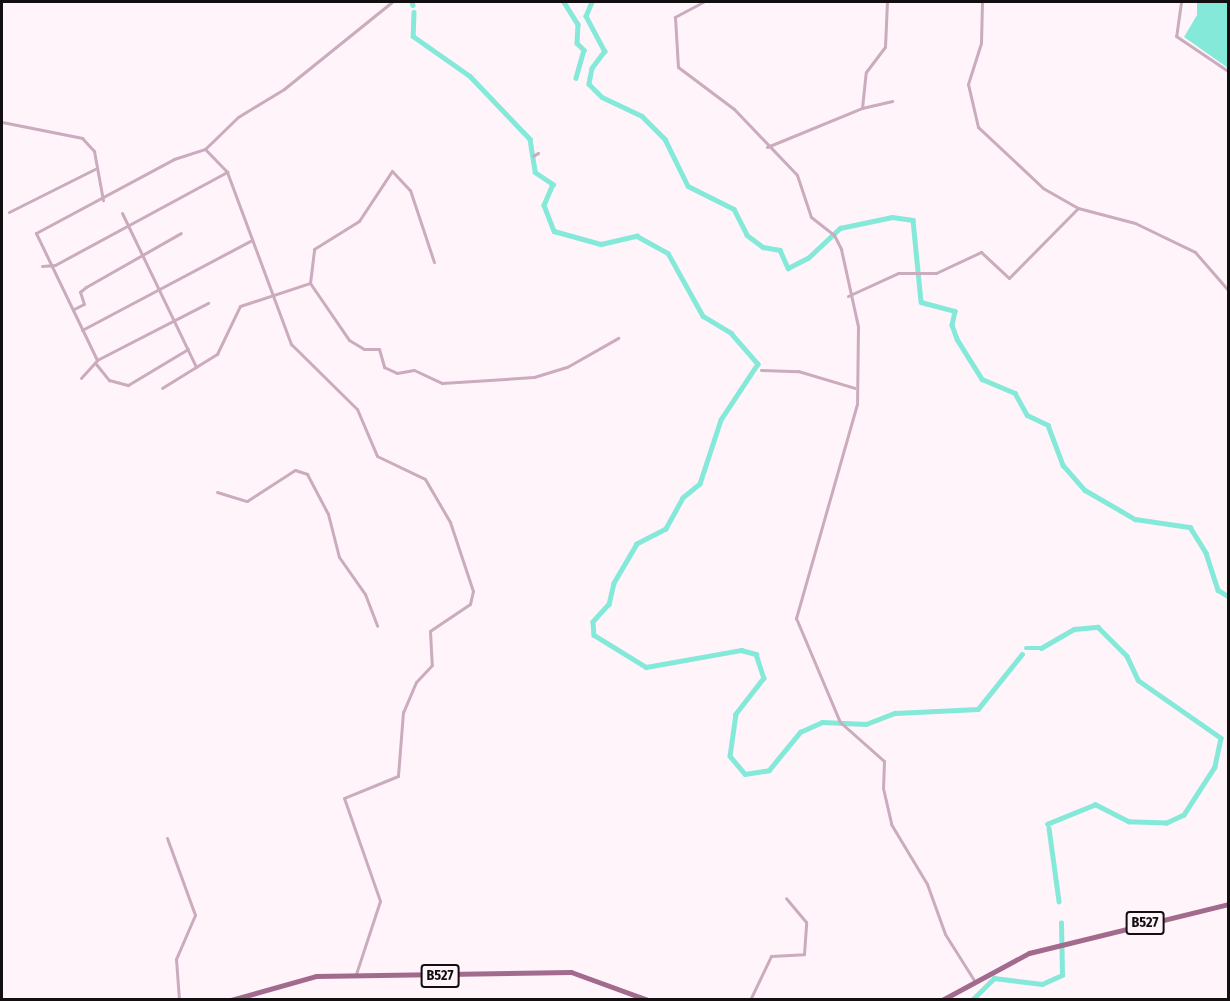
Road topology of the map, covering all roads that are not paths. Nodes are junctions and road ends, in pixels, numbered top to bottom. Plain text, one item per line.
1 (392, 2) edge
2 (703, 2) edge
3 (887, 2) edge
4 (982, 2) edge
5 (1180, 2) edge
6 (1228, 71) edge
7 (892, 101) dead end
8 (862, 108) junction
9 (2, 122) edge
10 (768, 147) junction
11 (206, 149) junction
12 (95, 169) junction
13 (227, 172) junction
14 (103, 200) junction
15 (1078, 208) junction
16 (9, 212) dead end
17 (122, 213) dead end
18 (128, 225) junction
19 (181, 232) dead end
20 (250, 241) junction
21 (141, 255) junction
22 (434, 262) dead end
23 (42, 266) dead end
24 (50, 266) junction
25 (310, 283) junction
26 (160, 288) junction
27 (1228, 290) edge
28 (273, 294) junction
29 (848, 296) junction
30 (208, 303) dead end
31 (74, 309) junction
32 (174, 320) junction
33 (82, 330) junction
34 (618, 338) dead end
35 (188, 349) junction
36 (96, 362) junction
37 (196, 367) junction
38 (761, 370) dead end
39 (81, 378) dead end
40 (162, 388) dead end
41 (856, 388) junction
42 (217, 492) dead end
43 (377, 626) dead end
44 (167, 838) dead end
45 (786, 898) dead end
46 (1228, 904) edge
47 (356, 974) junction
48 (974, 981) junction
49 (179, 999) edge
50 (231, 999) edge
51 (648, 999) edge
52 (750, 999) edge
53 (942, 999) edge

1 - 11 street
2 - 10 street
3 - 8 street
4 - 15 street
5 - 6 street
7 - 8 street
8 - 10 street
9 - 12 street
10 - 29 street
11 - 13 street
11 - 14 street
12 - 14 street
12 - 16 street
13 - 18 street
13 - 20 street
14 - 24 street
15 - 27 street
15 - 29 street
17 - 18 street
18 - 21 street
18 - 24 street
19 - 21 street
20 - 26 street
20 - 28 street
21 - 26 street
21 - 31 street
22 - 25 street
23 - 24 street
24 - 31 street
25 - 28 street
25 - 34 street
26 - 32 street
26 - 33 street
28 - 37 street
28 - 47 street
29 - 41 street
30 - 32 street
31 - 33 street
32 - 35 street
32 - 36 street
33 - 36 street
35 - 36 street
35 - 37 street
36 - 39 street
37 - 40 street
38 - 41 street
41 - 48 street
42 - 43 street
44 - 49 street
45 - 52 street
46 - 48 main road, B527
47 - 50 main road, B527
47 - 51 main road, B527
48 - 53 main road, B527

